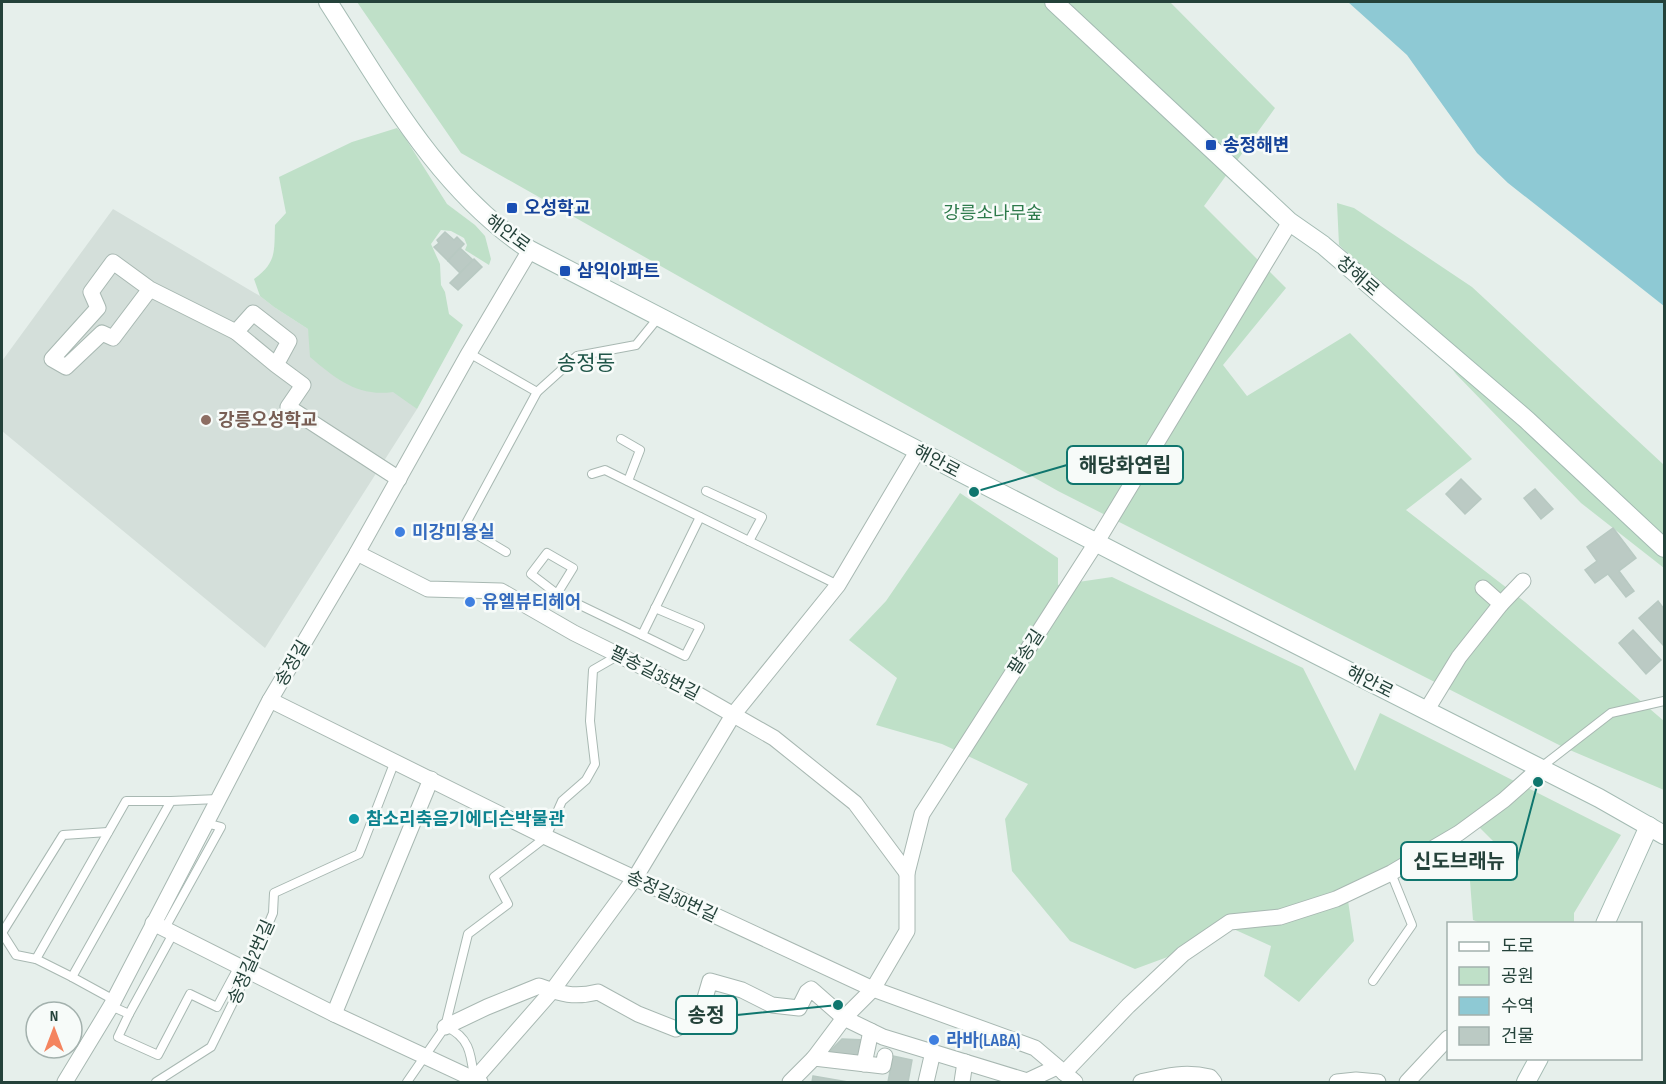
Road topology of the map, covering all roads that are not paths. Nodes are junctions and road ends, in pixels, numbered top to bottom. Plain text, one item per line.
1 (328, 2) edge
2 (1054, 2) edge
3 (1290, 222) junction
4 (530, 250) junction
5 (150, 289) junction
6 (658, 318) junction
7 (236, 333) junction
8 (469, 352) junction
9 (276, 365) junction
10 (537, 392) junction
11 (621, 439) dead end
12 (918, 450) junction
13 (592, 474) dead end
14 (399, 479) junction
15 (628, 482) junction
16 (706, 491) dead end
17 (700, 517) junction
18 (749, 542) junction
19 (1096, 543) junction
20 (1665, 548) edge
21 (506, 552) dead end
22 (357, 553) junction
23 (1523, 581) dead end
24 (838, 585) junction
25 (1483, 588) dead end
26 (557, 594) junction
27 (1501, 604) junction
28 (655, 608) junction
29 (642, 635) junction
30 (619, 655) junction
31 (270, 700) junction
32 (1665, 701) edge
33 (1426, 711) junction
34 (733, 715) junction
35 (395, 761) junction
36 (1540, 768) junction
37 (431, 779) junction
38 (219, 799) junction
39 (171, 801) junction
40 (1657, 831) edge
41 (108, 832) junction
42 (546, 837) junction
43 (907, 873) junction
44 (1390, 873) junction
45 (635, 878) junction
46 (1606, 922) edge
47 (164, 928) junction
48 (2, 933) edge
49 (36, 959) junction
50 (244, 968) junction
51 (72, 977) junction
52 (1373, 981) dead end
53 (873, 989) junction
54 (552, 991) junction
55 (112, 1003) junction
56 (129, 1014) junction
57 (334, 1014) junction
58 (844, 1018) junction
59 (445, 1027) junction
60 (871, 1031) junction
61 (1447, 1040) edge
62 (933, 1052) junction
63 (425, 1056) junction
64 (885, 1056) dead end
65 (814, 1058) junction
66 (1538, 1060) edge
67 (965, 1062) junction
68 (864, 1064) junction
69 (997, 1077) edge
70 (1068, 1077) edge
71 (477, 1081) edge
72 (65, 1083) edge
73 (156, 1083) edge
74 (407, 1083) edge
75 (790, 1083) edge
76 (926, 1083) edge
77 (962, 1083) edge
78 (1141, 1083) edge
79 (1214, 1083) edge
80 (1337, 1083) edge
81 (1378, 1083) edge
82 (1407, 1083) edge
83 (1526, 1083) edge

1 - 4 street, 해안로
2 - 3 street, 창해로
3 - 19 street, 팔송길
3 - 20 street, 창해로
4 - 6 street, 해안로
4 - 8 street, 송정길
5 - 5 street
5 - 7 street
6 - 10 lane
6 - 12 street, 해안로
7 - 9 street
7 - 9 street
8 - 10 lane
8 - 14 street, 송정길
9 - 14 street
10 - 21 lane
11 - 15 lane
12 - 19 street, 해안로
12 - 24 street
13 - 15 lane
14 - 22 street, 송정길
15 - 17 lane
16 - 18 lane
17 - 18 lane
17 - 28 lane
18 - 24 lane
19 - 33 street, 해안로
19 - 43 street, 팔송길
22 - 30 street, 팔송길35번길
22 - 31 street, 송정길
23 - 27 street
24 - 34 street
25 - 27 street
26 - 26 lane
26 - 29 lane
27 - 33 street
28 - 29 lane
28 - 29 lane
30 - 34 street, 팔송길35번길
30 - 42 lane
31 - 35 street, 송정길30번길
31 - 38 street, 송정길
32 - 36 lane
33 - 36 street, 해안로
34 - 43 street, 팔송길35번길
34 - 45 street
35 - 37 street, 송정길30번길
35 - 50 lane, 송정길2번길
36 - 40 street, 해안로
36 - 44 street
37 - 42 street, 송정길30번길
37 - 57 street
38 - 39 lane
38 - 47 street, 송정길
39 - 41 lane
39 - 51 lane
40 - 46 street
41 - 48 lane
41 - 49 lane
42 - 45 street, 송정길30번길
42 - 59 lane
43 - 53 street, 팔송길
44 - 52 lane
44 - 70 street
45 - 53 street, 송정길30번길
45 - 54 street
47 - 50 street
47 - 55 street, 송정길
47 - 56 lane
48 - 49 lane
49 - 51 lane
50 - 56 lane
50 - 57 street
50 - 73 lane, 송정길2번길
51 - 55 lane
53 - 58 street, 팔송길
53 - 70 street, 송정길30번길
54 - 58 street
54 - 59 street
54 - 71 street
55 - 56 lane
55 - 72 street, 송정길
57 - 63 street
58 - 60 street
58 - 65 street, 팔송길
59 - 63 lane
59 - 71 lane
60 - 62 street
60 - 68 street
61 - 82 street
62 - 67 street
62 - 76 street
63 - 71 street
63 - 74 lane
64 - 68 street
65 - 68 street
65 - 75 street, 팔송길
66 - 83 street
67 - 69 street
67 - 77 street
69 - 70 street
78 - 79 street
80 - 81 street

